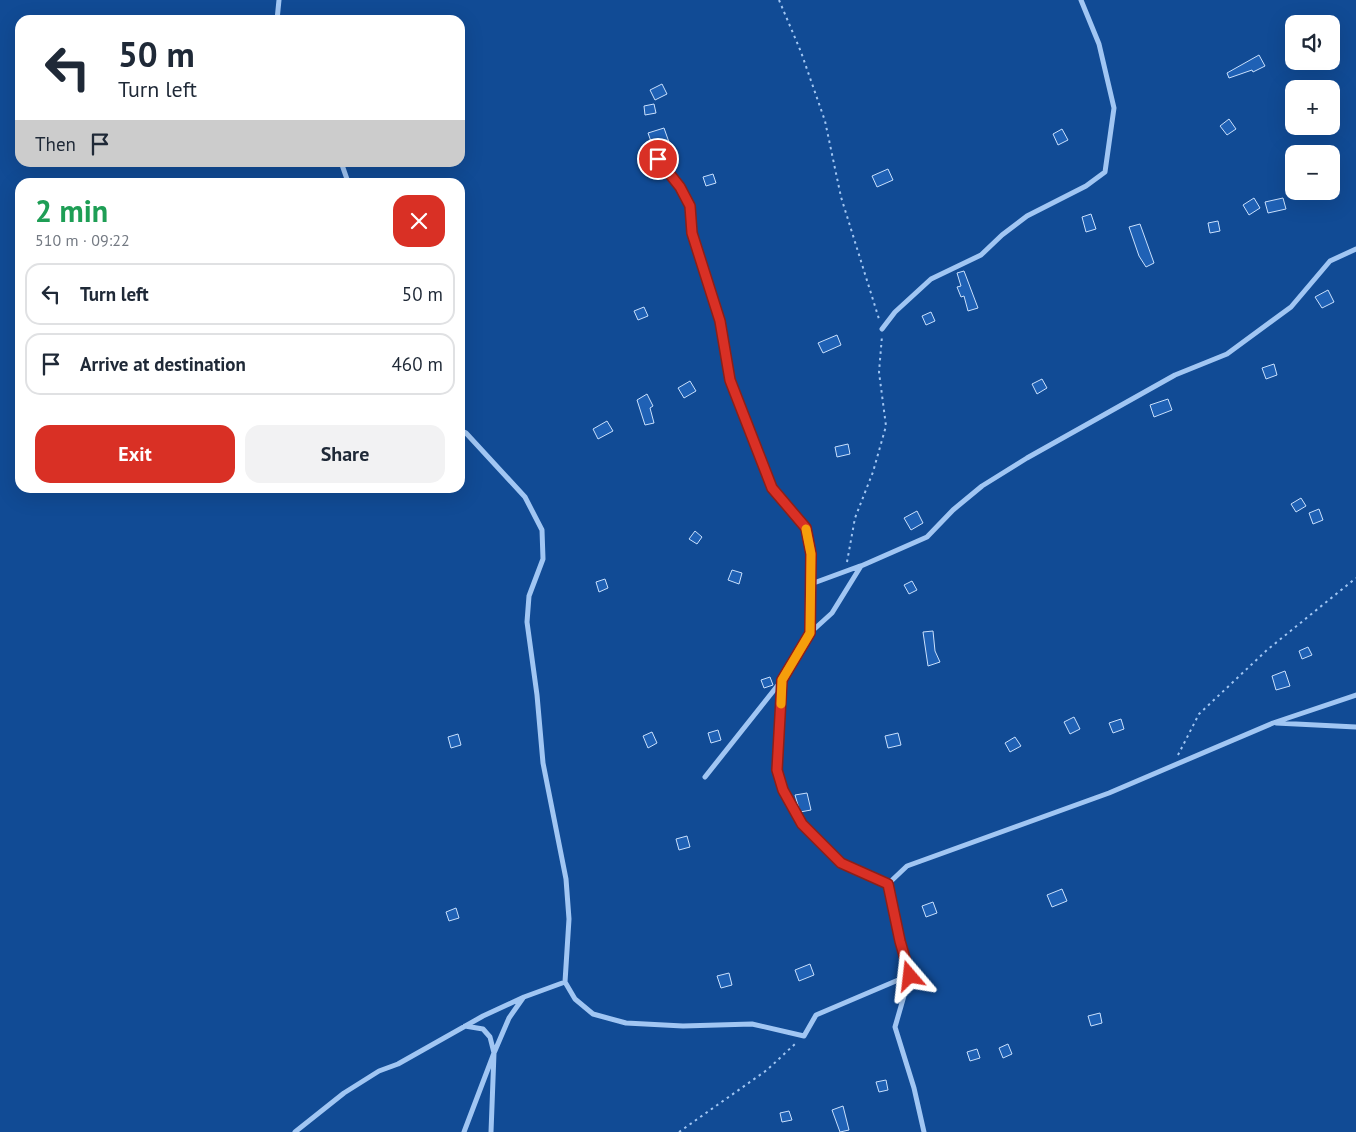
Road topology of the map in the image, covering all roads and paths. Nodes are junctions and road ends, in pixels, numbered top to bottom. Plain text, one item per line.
1 (278, 0) edge
2 (779, 0) edge
3 (1081, 0) edge
4 (277, 15) edge
5 (658, 159) dead end
6 (1356, 249) edge
7 (882, 329) junction
8 (465, 432) edge
9 (861, 566) junction
10 (845, 572) junction
11 (1356, 578) edge
12 (812, 584) junction
13 (810, 633) junction
14 (782, 680) junction
15 (1356, 695) edge
16 (1273, 723) junction
17 (1356, 727) edge
18 (1172, 766) junction
19 (705, 777) dead end
20 (888, 884) junction
21 (910, 976) junction
22 (565, 982) junction
23 (524, 997) junction
24 (465, 1026) junction
25 (804, 1036) junction
26 (494, 1052) junction
27 (295, 1132) edge
28 (464, 1132) edge
29 (491, 1132) edge
30 (679, 1132) edge
31 (924, 1132) edge

1 - 4 street
2 - 7 path
3 - 7 street
5 - 12 street
6 - 9 street
7 - 10 path
8 - 22 street
9 - 10 street
9 - 13 street
10 - 12 street
11 - 18 path
12 - 13 street
13 - 14 street
14 - 19 street
14 - 20 street
15 - 16 street
16 - 17 street
16 - 18 street
18 - 20 street
20 - 21 street
21 - 25 street
21 - 31 street
22 - 23 street
22 - 25 street
23 - 24 street
23 - 26 street
24 - 26 street
24 - 27 street
25 - 30 path
26 - 28 street
26 - 29 street

